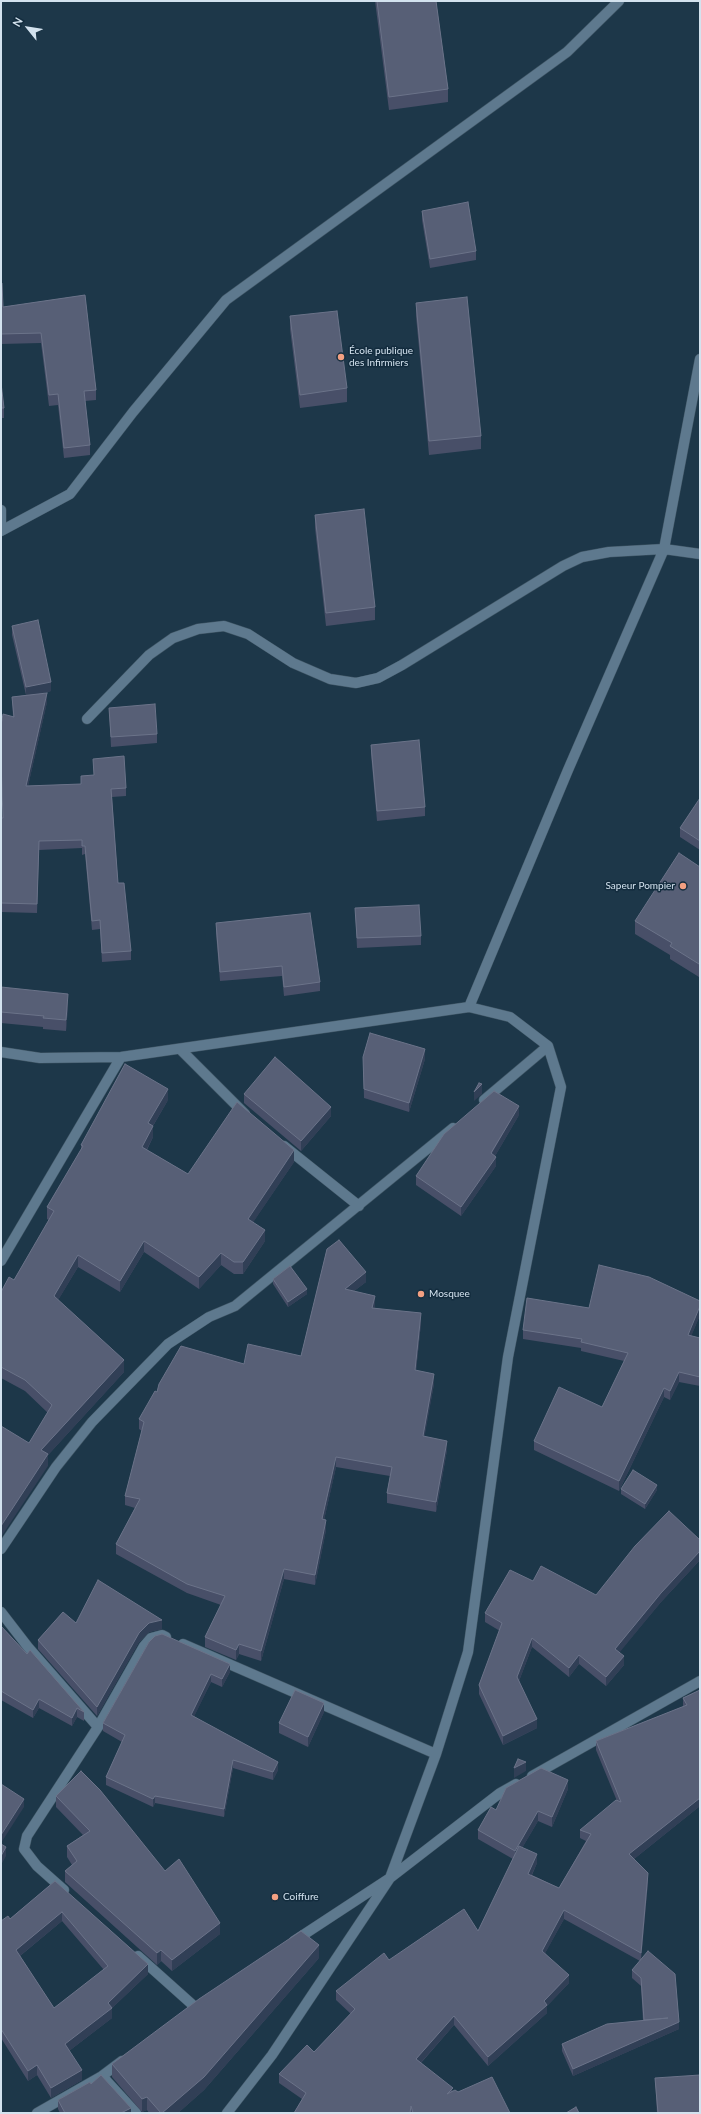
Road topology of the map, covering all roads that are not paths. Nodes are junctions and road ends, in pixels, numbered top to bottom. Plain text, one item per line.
1 (619, 1) edge
2 (700, 359) edge
3 (1, 510) edge
4 (1, 523) edge
5 (1, 531) edge
6 (664, 549) junction
7 (700, 554) edge
8 (87, 719) dead end
9 (468, 1007) junction
10 (548, 1046) junction
11 (180, 1049) junction
12 (1, 1052) edge
13 (121, 1057) junction
14 (477, 1106) edge
15 (254, 1121) edge
16 (460, 1121) edge
17 (278, 1141) edge
18 (358, 1206) junction
19 (1, 1261) edge
20 (1, 1549) edge
21 (1, 1612) edge
22 (700, 1681) edge
23 (98, 1727) junction
24 (436, 1754) junction
25 (390, 1878) junction
26 (72, 1897) edge
27 (286, 1947) edge
28 (131, 1949) edge
29 (195, 2007) edge
30 (133, 2053) edge
31 (102, 2076) junction
32 (37, 2113) edge
33 (136, 2113) edge
34 (227, 2113) edge

1 - 5 street
2 - 6 street
3 - 4 street
6 - 7 street
6 - 8 street
6 - 9 street
9 - 10 street
9 - 11 street
10 - 14 street
10 - 24 street
11 - 13 street
11 - 15 street
12 - 13 street
13 - 19 street
16 - 18 street
17 - 18 street
18 - 20 street
21 - 23 street
22 - 25 street
23 - 24 street
23 - 26 street
24 - 25 street
25 - 27 street
25 - 34 street
28 - 29 street
30 - 31 street
31 - 32 street
31 - 33 street

